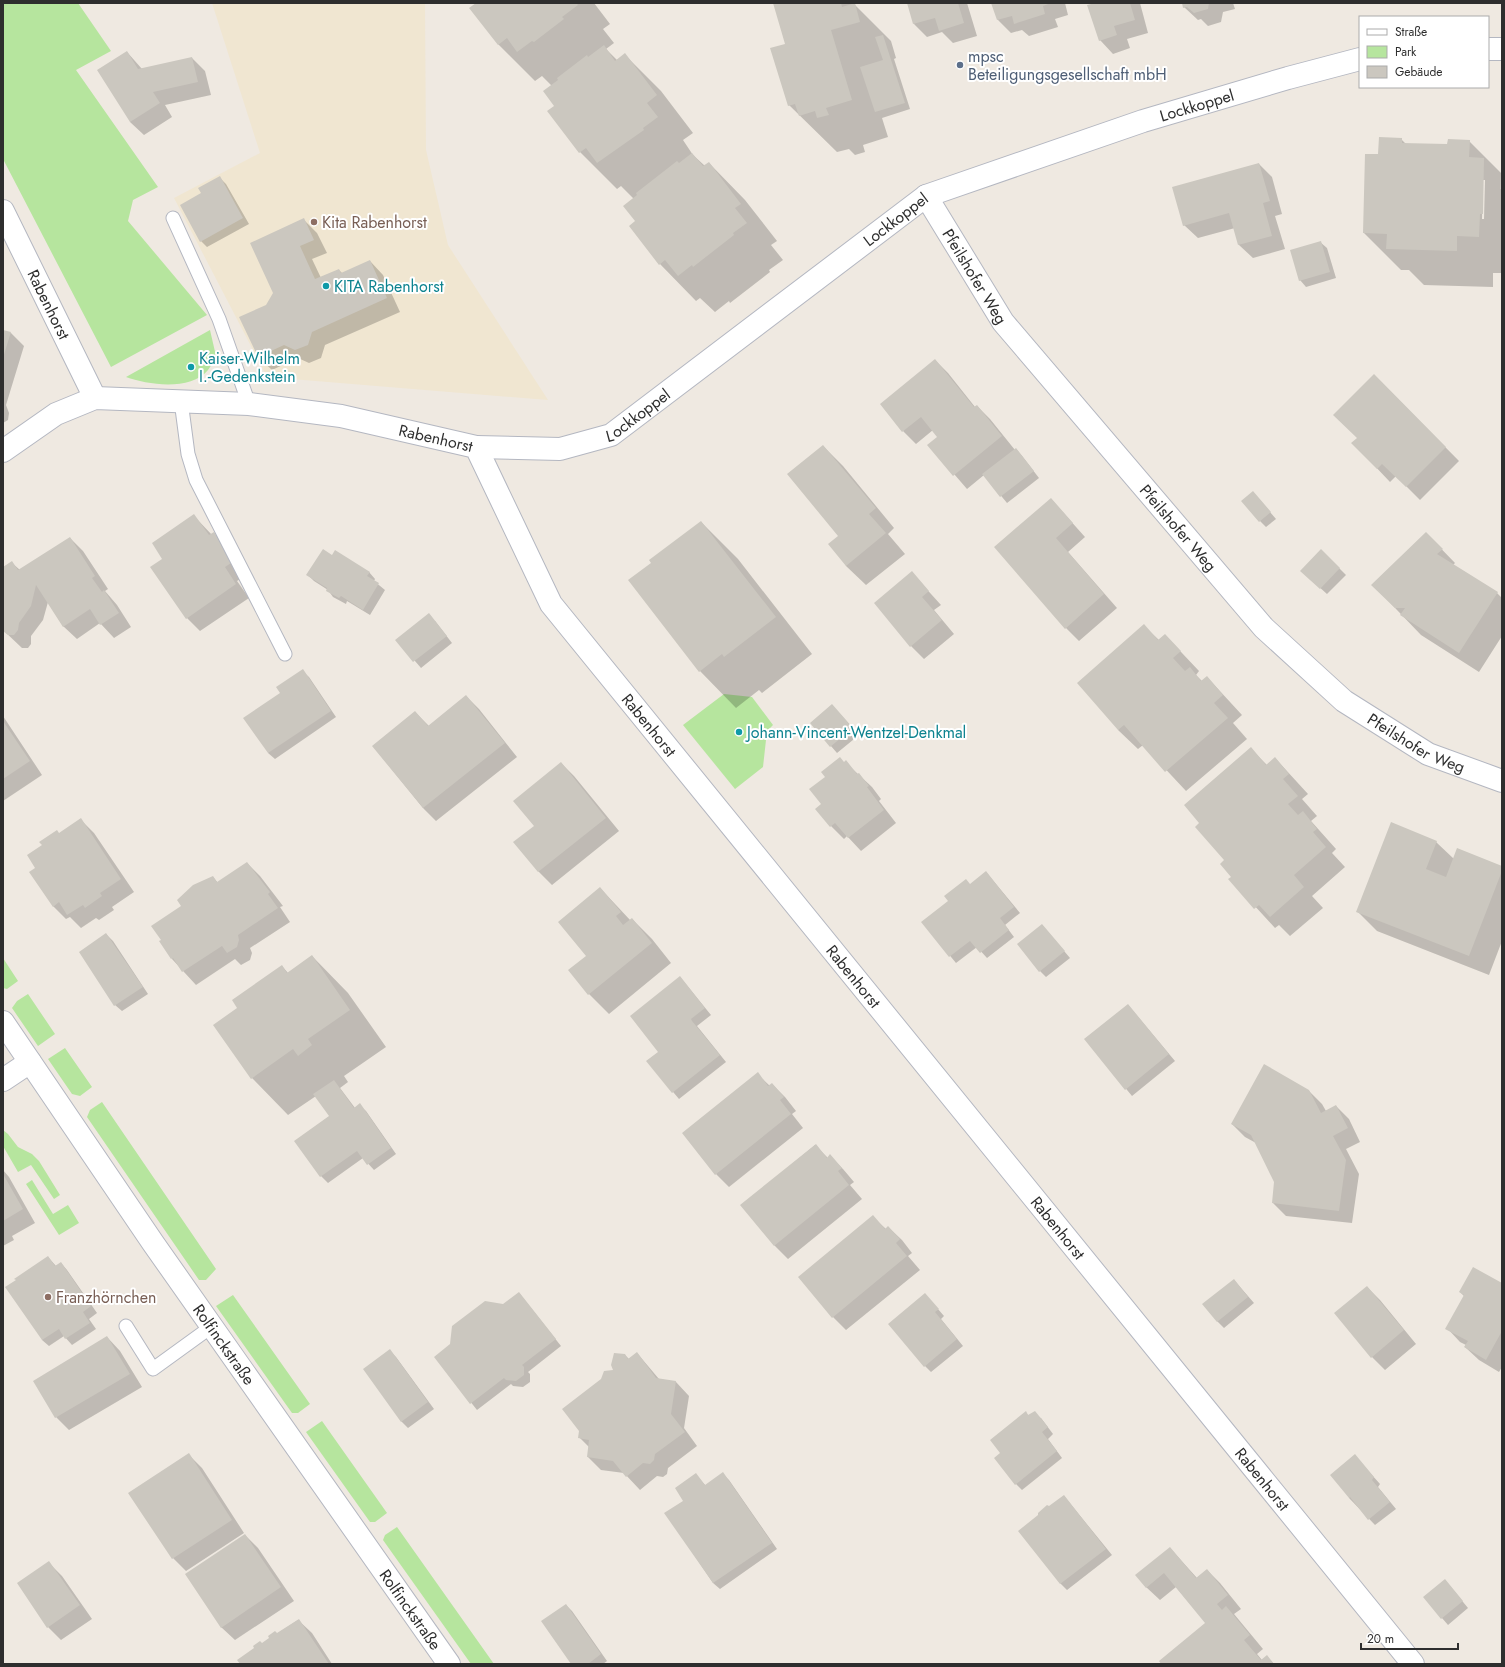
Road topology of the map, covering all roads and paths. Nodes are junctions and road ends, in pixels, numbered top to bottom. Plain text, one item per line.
1 (1489, 49) edge
2 (1502, 49) edge
3 (1359, 59) edge
4 (926, 196) junction
5 (3, 211) edge
6 (173, 218) dead end
7 (95, 398) junction
8 (181, 401) junction
9 (249, 404) junction
10 (476, 447) junction
11 (3, 451) edge
12 (285, 654) dead end
13 (1502, 781) edge
14 (3, 1022) edge
15 (30, 1062) junction
16 (3, 1080) edge
17 (126, 1326) dead end
18 (211, 1327) junction
19 (449, 1664) edge
20 (1413, 1664) edge

1 - 2 street
3 - 4 street, Lockkoppel
4 - 10 street, Lockkoppel
4 - 13 street, Pfeilshofer Weg
5 - 7 street, Rabenhorst
6 - 9 lane
7 - 8 street, Rabenhorst
7 - 11 street, Rabenhorst
8 - 9 street, Rabenhorst
8 - 12 lane
9 - 10 street, Rabenhorst
10 - 20 street, Rabenhorst
14 - 15 street, Rolfinckstraße
15 - 16 street
15 - 18 street, Rolfinckstraße
17 - 18 lane
18 - 19 street, Rolfinckstraße

